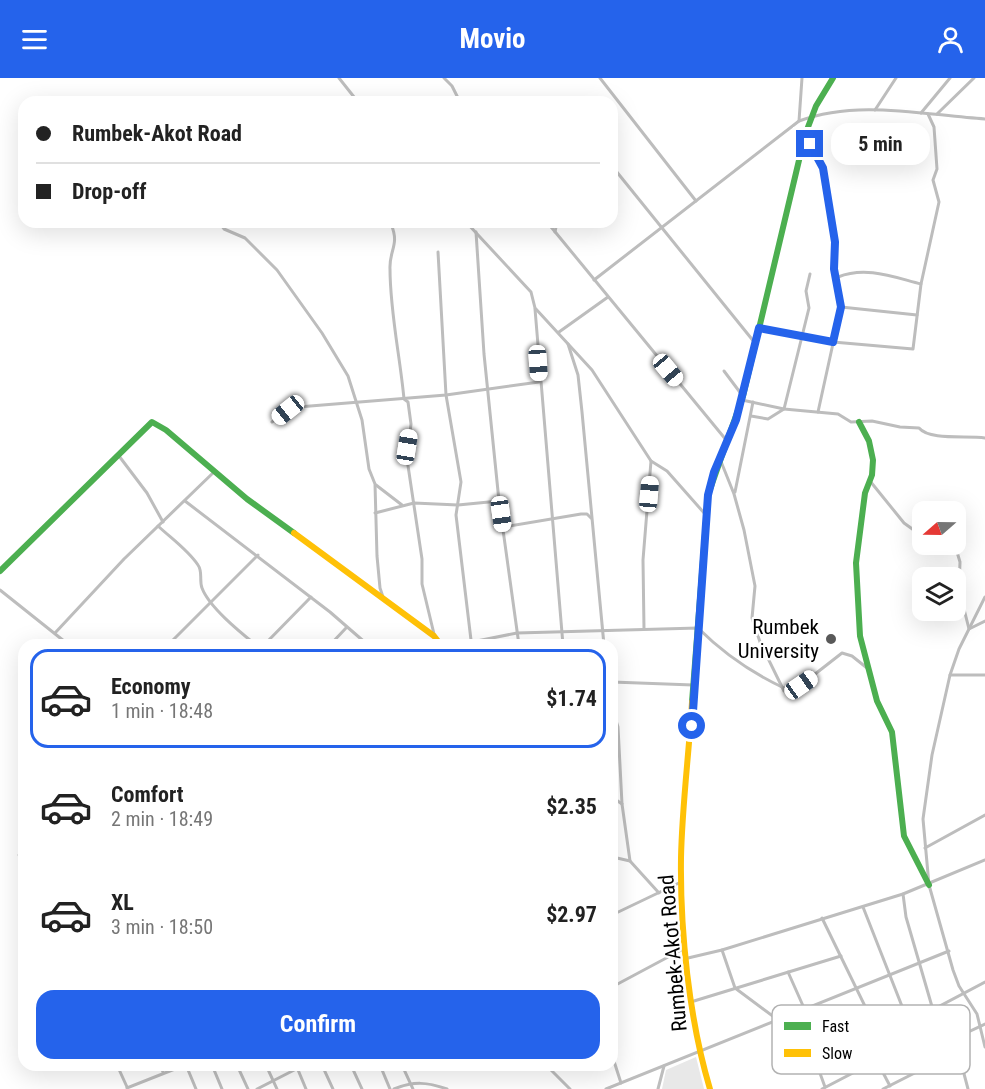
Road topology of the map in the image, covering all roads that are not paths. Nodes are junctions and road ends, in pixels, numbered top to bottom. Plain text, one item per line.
1 (339, 78) edge
2 (444, 78) edge
3 (600, 78) edge
4 (802, 78) edge
5 (833, 78) edge
6 (896, 78) edge
7 (950, 78) edge
8 (974, 78) edge
9 (353, 96) edge
10 (457, 96) edge
11 (614, 96) edge
12 (618, 101) edge
13 (875, 110) junction
14 (921, 113) junction
15 (928, 114) junction
16 (938, 114) junction
17 (812, 116) junction
18 (985, 119) edge
19 (799, 121) junction
20 (805, 135) junction
21 (618, 173) edge
22 (696, 201) junction
23 (223, 228) edge
24 (392, 228) edge
25 (472, 228) edge
26 (552, 228) edge
27 (556, 228) edge
28 (660, 228) junction
29 (476, 232) junction
30 (555, 232) junction
31 (438, 252) dead end
32 (810, 274) dead end
33 (838, 277) junction
34 (594, 280) junction
35 (921, 284) junction
36 (608, 297) junction
37 (841, 307) junction
38 (535, 308) junction
39 (917, 315) junction
40 (759, 328) junction
41 (559, 332) junction
42 (801, 337) junction
43 (567, 341) junction
44 (833, 342) junction
45 (756, 344) junction
46 (724, 371) dead end
47 (539, 382) junction
48 (488, 387) junction
49 (446, 395) junction
50 (743, 398) junction
51 (404, 399) junction
52 (356, 402) junction
53 (753, 402) junction
54 (784, 409) junction
55 (818, 412) junction
56 (751, 416) junction
57 (272, 422) dead end
58 (859, 422) junction
59 (985, 438) edge
60 (728, 442) junction
61 (119, 456) junction
62 (720, 459) junction
63 (651, 461) junction
64 (215, 471) junction
65 (870, 481) junction
66 (375, 484) junction
67 (734, 494) junction
68 (185, 501) junction
69 (499, 501) junction
70 (414, 503) junction
71 (458, 505) junction
72 (403, 506) junction
73 (375, 513) junction
74 (706, 515) junction
75 (591, 518) junction
76 (552, 520) junction
77 (163, 522) junction
78 (158, 526) junction
79 (503, 527) junction
80 (912, 529) edge
81 (258, 555) junction
82 (958, 555) edge
83 (0, 571) edge
84 (0, 590) edge
85 (311, 597) junction
86 (985, 597) edge
87 (211, 602) junction
88 (385, 602) junction
89 (985, 621) edge
90 (346, 628) junction
91 (698, 628) junction
92 (644, 629) junction
93 (969, 629) junction
94 (602, 630) junction
95 (55, 633) junction
96 (517, 633) junction
97 (561, 633) junction
98 (434, 636) junction
99 (62, 639) edge
100 (174, 639) edge
101 (249, 639) edge
102 (270, 639) edge
103 (336, 639) edge
104 (360, 639) edge
105 (436, 639) edge
106 (471, 639) edge
107 (478, 639) edge
108 (518, 639) edge
109 (562, 639) edge
110 (603, 639) edge
111 (867, 668) junction
112 (950, 675) junction
113 (985, 675) edge
114 (618, 681) edge
115 (695, 685) junction
116 (784, 688) junction
117 (618, 727) edge
118 (618, 801) edge
119 (622, 804) junction
120 (985, 815) edge
121 (924, 848) junction
122 (618, 858) edge
123 (985, 860) edge
124 (630, 861) junction
125 (681, 882) junction
126 (929, 885) junction
127 (659, 893) junction
128 (903, 894) junction
129 (863, 907) junction
130 (618, 912) edge
131 (822, 918) junction
132 (686, 947) junction
133 (722, 950) junction
134 (949, 951) junction
135 (841, 956) junction
136 (688, 958) junction
137 (919, 963) junction
138 (788, 972) junction
139 (889, 974) junction
140 (985, 982) edge
141 (618, 984) edge
142 (735, 988) junction
143 (856, 988) junction
144 (965, 993) junction
145 (693, 1001) junction
146 (803, 1005) edge
147 (812, 1005) edge
148 (864, 1005) edge
149 (902, 1005) edge
150 (932, 1005) edge
151 (942, 1005) edge
152 (772, 1017) edge
153 (772, 1022) edge
154 (983, 1025) edge
155 (985, 1047) edge
156 (699, 1052) junction
157 (664, 1066) junction
158 (120, 1071) edge
159 (166, 1071) edge
160 (188, 1071) edge
161 (214, 1071) edge
162 (240, 1071) edge
163 (269, 1071) edge
164 (287, 1071) edge
165 (298, 1071) edge
166 (325, 1071) edge
167 (354, 1071) edge
168 (383, 1071) edge
169 (405, 1071) edge
170 (552, 1071) edge
171 (617, 1071) edge
172 (163, 1072) joint
173 (820, 1074) edge
174 (852, 1074) edge
175 (884, 1074) edge
176 (913, 1074) edge
177 (964, 1074) edge
178 (272, 1079) junction
179 (410, 1083) junction
180 (621, 1083) junction
181 (890, 1086) junction
182 (127, 1088) edge
183 (568, 1088) edge
184 (196, 1089) edge
185 (222, 1089) edge
186 (248, 1089) edge
187 (257, 1089) edge
188 (277, 1089) edge
189 (306, 1089) edge
190 (333, 1089) edge
191 (362, 1089) edge
192 (392, 1089) edge
193 (413, 1089) edge
194 (447, 1089) edge
195 (606, 1089) edge
196 (658, 1089) edge
197 (710, 1089) edge
198 (824, 1089) edge
199 (883, 1089) edge
200 (968, 1089) edge

1 - 9 street
2 - 10 street
3 - 11 street
4 - 19 street
5 - 17 street, Rumbek-Akot Road
6 - 13 street
7 - 14 street
8 - 16 street
12 - 22 street
13 - 14 street
13 - 17 street
14 - 15 street
15 - 16 street
15 - 35 street
16 - 18 street
17 - 19 street
17 - 20 street, Rumbek-Akot Road
19 - 22 street
20 - 33 street
20 - 40 street, Rumbek-Akot Road
21 - 28 street
22 - 28 street
23 - 52 street
24 - 51 street
25 - 29 street
26 - 30 street
27 - 30 street
28 - 34 street
28 - 45 street
29 - 38 street
29 - 48 street
30 - 34 street
31 - 49 street
32 - 42 street
33 - 35 street
33 - 37 street
34 - 36 street
35 - 39 street
36 - 41 street
36 - 60 street
37 - 39 street
37 - 44 street
38 - 41 street
38 - 47 street
39 - 44 street
40 - 42 street
40 - 45 street, Rumbek-Akot Road
41 - 43 street
42 - 44 street
42 - 54 street
43 - 63 street
43 - 75 street
44 - 55 street
45 - 50 street, Rumbek-Akot Road
46 - 50 street
47 - 48 street
47 - 76 street
48 - 49 street
48 - 69 street
49 - 51 street
49 - 71 street
50 - 53 street
50 - 60 street, Rumbek-Akot Road
51 - 52 street
51 - 70 street
52 - 57 street
52 - 66 street
53 - 54 street
53 - 56 street
54 - 55 street
54 - 56 street
55 - 58 street
56 - 67 street
58 - 59 street
58 - 65 street
60 - 62 street, Rumbek-Akot Road
61 - 64 street
61 - 77 street
61 - 83 street
62 - 67 street
62 - 74 street, Rumbek-Akot Road
63 - 74 street
63 - 92 street
64 - 68 street
64 - 88 street
65 - 80 street
65 - 111 street
66 - 72 street
66 - 73 street
67 - 116 street
68 - 77 street
68 - 81 street
69 - 71 street
69 - 79 street
70 - 71 street
70 - 72 street
70 - 98 street
71 - 106 street
72 - 73 street
73 - 88 street
74 - 91 street, Rumbek-Akot Road
75 - 76 street
75 - 94 street
76 - 79 street
76 - 97 street
77 - 78 street
78 - 87 street
78 - 95 street
79 - 96 street
81 - 85 street
81 - 87 street
82 - 93 street
84 - 95 street
85 - 90 street
85 - 102 street
86 - 93 street
87 - 100 street
87 - 101 street
88 - 98 street
89 - 93 street
90 - 103 street
90 - 104 street
91 - 92 street
91 - 115 street, Rumbek-Akot Road
91 - 116 street
92 - 94 street
93 - 112 street
94 - 97 street
94 - 110 street
95 - 99 street
96 - 97 street
96 - 107 street
96 - 108 street
97 - 109 street
98 - 105 street
111 - 116 street
111 - 126 street
112 - 113 street
112 - 121 street
114 - 115 street
115 - 125 street, Rumbek-Akot Road
117 - 119 street
118 - 119 street
119 - 124 street
120 - 121 street
121 - 126 street
122 - 124 street
123 - 126 street
124 - 127 street
125 - 127 street
125 - 132 street, Rumbek-Akot Road
126 - 128 street
126 - 134 street
127 - 130 street
128 - 129 street
128 - 137 street
129 - 131 street
129 - 139 street
131 - 133 street
131 - 135 street
132 - 136 street, Rumbek-Akot Road
132 - 141 street
133 - 136 street
133 - 142 street
134 - 137 street
134 - 144 street
135 - 138 street
135 - 143 street
136 - 145 street, Rumbek-Akot Road
137 - 139 street
137 - 150 street
138 - 142 street
138 - 146 street
139 - 143 street
139 - 149 street
140 - 144 street
142 - 145 street
142 - 152 street
143 - 147 street
143 - 148 street
144 - 151 street
144 - 154 street
145 - 156 street, Rumbek-Akot Road
153 - 156 street
154 - 155 street
156 - 157 street
156 - 197 street, Rumbek-Akot Road
157 - 180 street
157 - 196 street
158 - 182 street
159 - 172 street
160 - 184 street
161 - 185 street
162 - 186 street
163 - 178 street
164 - 178 street
165 - 189 street
166 - 190 street
167 - 191 street
168 - 192 street
169 - 179 street
170 - 183 street
171 - 180 street
172 - 182 street
173 - 198 street
174 - 198 street
175 - 181 street
176 - 181 street
177 - 200 street
178 - 187 street
178 - 188 street
179 - 192 street
179 - 193 street
179 - 194 street
180 - 195 street
181 - 199 street

